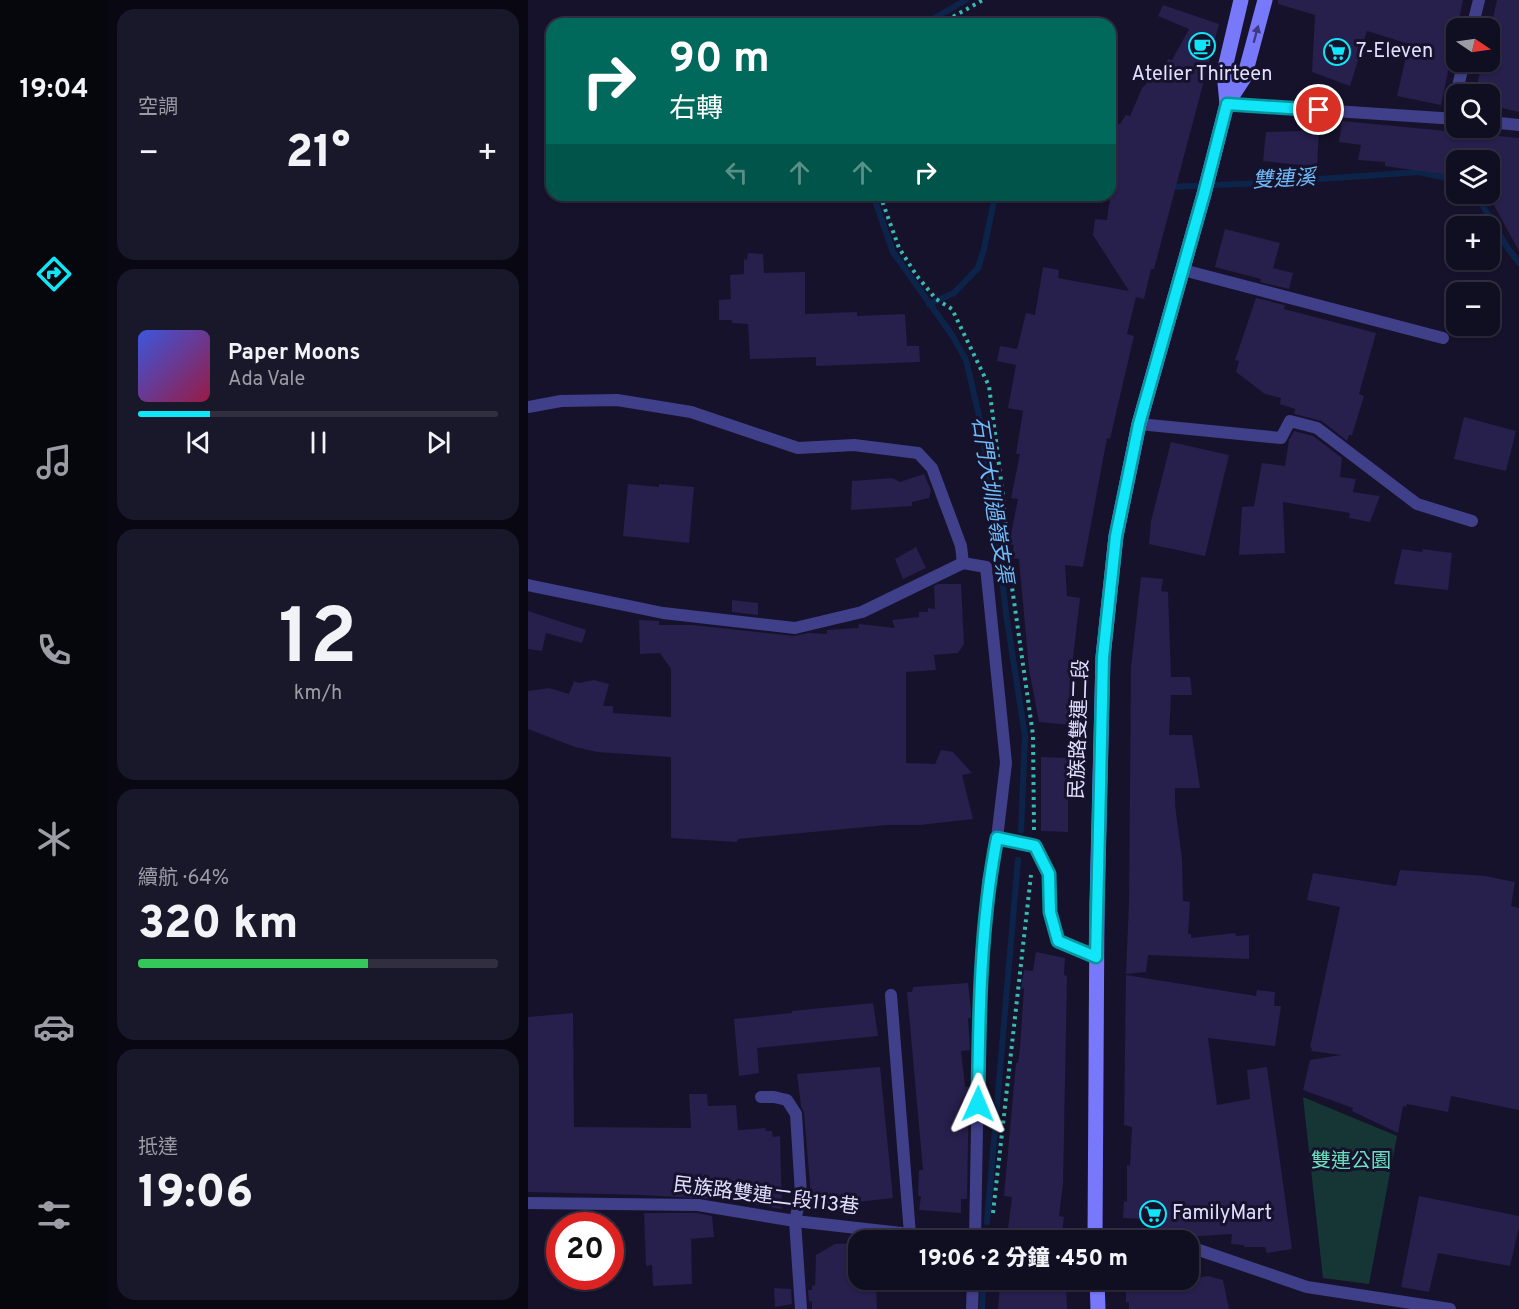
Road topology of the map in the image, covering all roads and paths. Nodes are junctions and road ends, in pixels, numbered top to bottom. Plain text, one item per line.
1 (983, 0) edge
2 (1241, 0) edge
3 (1265, 0) edge
4 (1479, 0) edge
5 (951, 18) edge
6 (1474, 18) edge
7 (1227, 104) junction
8 (1446, 118) edge
9 (1500, 123) edge
10 (1519, 125) edge
11 (882, 201) edge
12 (1183, 270) junction
13 (952, 309) dead end
14 (1443, 338) dead end
15 (528, 407) edge
16 (1139, 424) junction
17 (1472, 521) dead end
18 (963, 563) junction
19 (528, 585) edge
20 (997, 838) junction
21 (1096, 957) junction
22 (891, 995) dead end
23 (761, 1097) dead end
24 (528, 1203) edge
25 (795, 1221) junction
26 (875, 1230) edge
27 (910, 1230) edge
28 (975, 1230) edge
29 (1095, 1230) edge
30 (1199, 1250) edge
31 (973, 1290) edge
32 (1097, 1290) edge
33 (801, 1309) edge
34 (972, 1309) edge
35 (1098, 1309) edge
36 (1450, 1309) edge

1 - 5 path
2 - 7 main road
7 -> 3 main road
4 - 6 lane
7 - 8 lane
7 - 12 main road, 民族路雙連二段
9 - 10 lane
11 - 13 path
12 - 14 lane
12 - 16 main road, 民族路雙連二段
15 - 18 lane
16 - 17 lane
16 - 21 main road, 民族路雙連二段
18 - 19 lane
18 - 20 lane
20 - 21 lane
20 - 28 lane
21 - 29 main road, 民族路雙連二段
22 - 27 lane
23 - 25 lane
24 - 25 lane, 民族路雙連二段113巷
25 - 26 lane, 民族路雙連二段113巷
25 - 33 lane
30 - 36 lane
31 - 34 lane
32 - 35 main road

